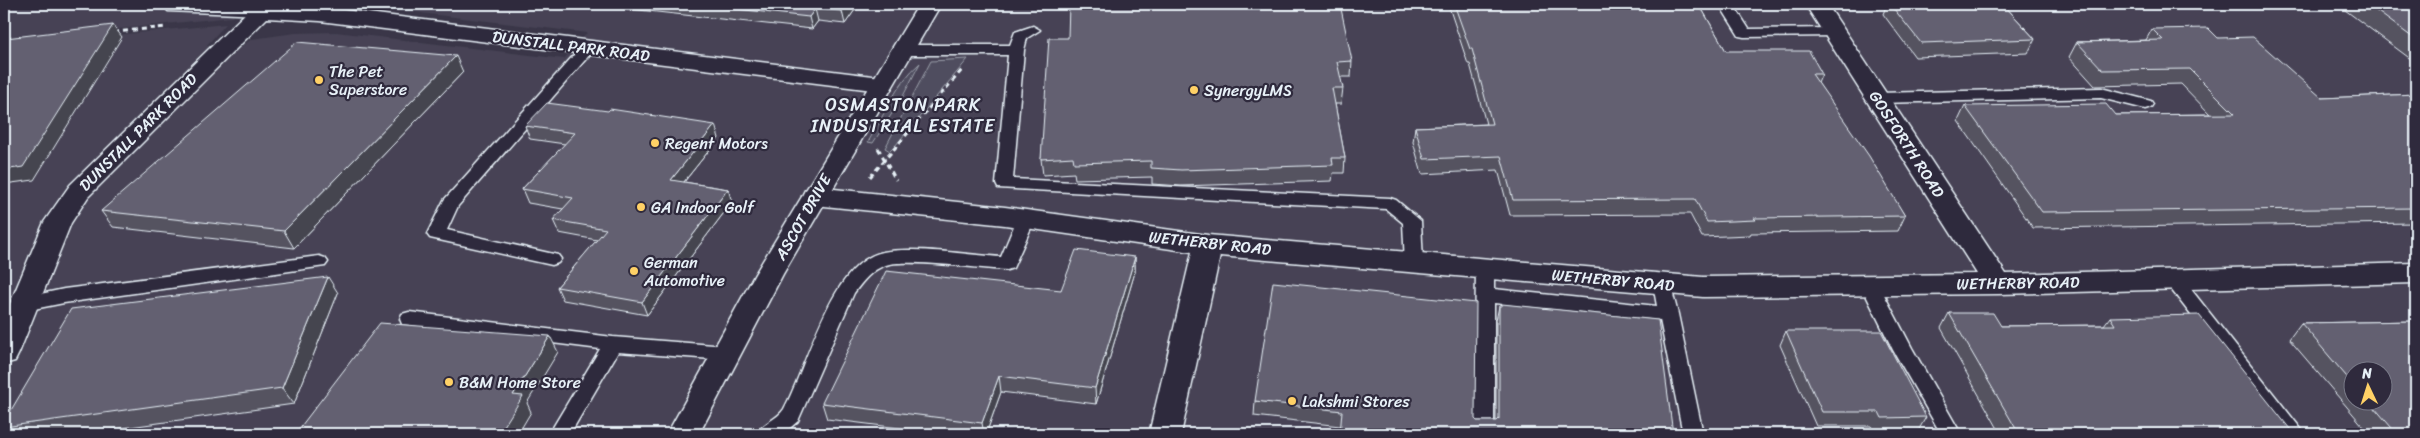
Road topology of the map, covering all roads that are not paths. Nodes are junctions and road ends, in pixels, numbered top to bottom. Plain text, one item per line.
1 (930, 4) edge
2 (1726, 4) edge
3 (1816, 4) edge
4 (173, 8) dead end
5 (264, 8) edge
6 (327, 9) edge
7 (1033, 30) dead end
8 (1834, 32) junction
9 (587, 49) junction
10 (902, 50) junction
11 (1016, 50) junction
12 (881, 84) junction
13 (1877, 98) junction
14 (2145, 104) dead end
15 (814, 196) junction
16 (1026, 219) junction
17 (1208, 245) junction
18 (552, 259) dead end
19 (319, 262) dead end
20 (1414, 263) junction
21 (2416, 273) edge
22 (2173, 279) junction
23 (1485, 282) junction
24 (1662, 284) junction
25 (1998, 284) junction
26 (1870, 285) junction
27 (24, 304) junction
28 (1668, 314) junction
29 (408, 319) dead end
30 (613, 344) junction
31 (4, 353) edge
32 (726, 354) junction
33 (559, 434) edge
34 (683, 434) edge
35 (767, 434) edge
36 (1165, 434) edge
37 (1484, 434) edge
38 (1693, 434) edge
39 (1951, 434) edge
40 (2295, 434) edge

1 - 10 street, ASCOT DRIVE
2 - 8 lane
3 - 8 street, GOSFORTH ROAD
4 - 5 lane
5 - 6 street, DUNSTALL PARK ROAD
5 - 27 street, DUNSTALL PARK ROAD
6 - 9 street, DUNSTALL PARK ROAD
7 - 11 lane
8 - 13 street, GOSFORTH ROAD
9 - 12 street, DUNSTALL PARK ROAD
9 - 18 lane
10 - 11 lane
10 - 12 street, ASCOT DRIVE
11 - 20 lane
12 - 15 street, ASCOT DRIVE
13 - 14 lane
13 - 25 street, GOSFORTH ROAD
15 - 16 street, WETHERBY ROAD
15 - 32 street, ASCOT DRIVE
16 - 17 street, WETHERBY ROAD
16 - 35 lane
17 - 20 street, WETHERBY ROAD
17 - 36 street
19 - 27 lane
20 - 23 street, WETHERBY ROAD
21 - 22 street, WETHERBY ROAD
22 - 25 street, WETHERBY ROAD
22 - 40 lane
23 - 24 street, WETHERBY ROAD
23 - 28 lane
23 - 37 lane
24 - 26 street, WETHERBY ROAD
24 - 28 lane
25 - 26 street, WETHERBY ROAD
26 - 39 lane
27 - 31 street, DUNSTALL PARK ROAD
28 - 38 lane
29 - 30 lane
30 - 32 lane
30 - 33 lane
32 - 34 street, ASCOT DRIVE

